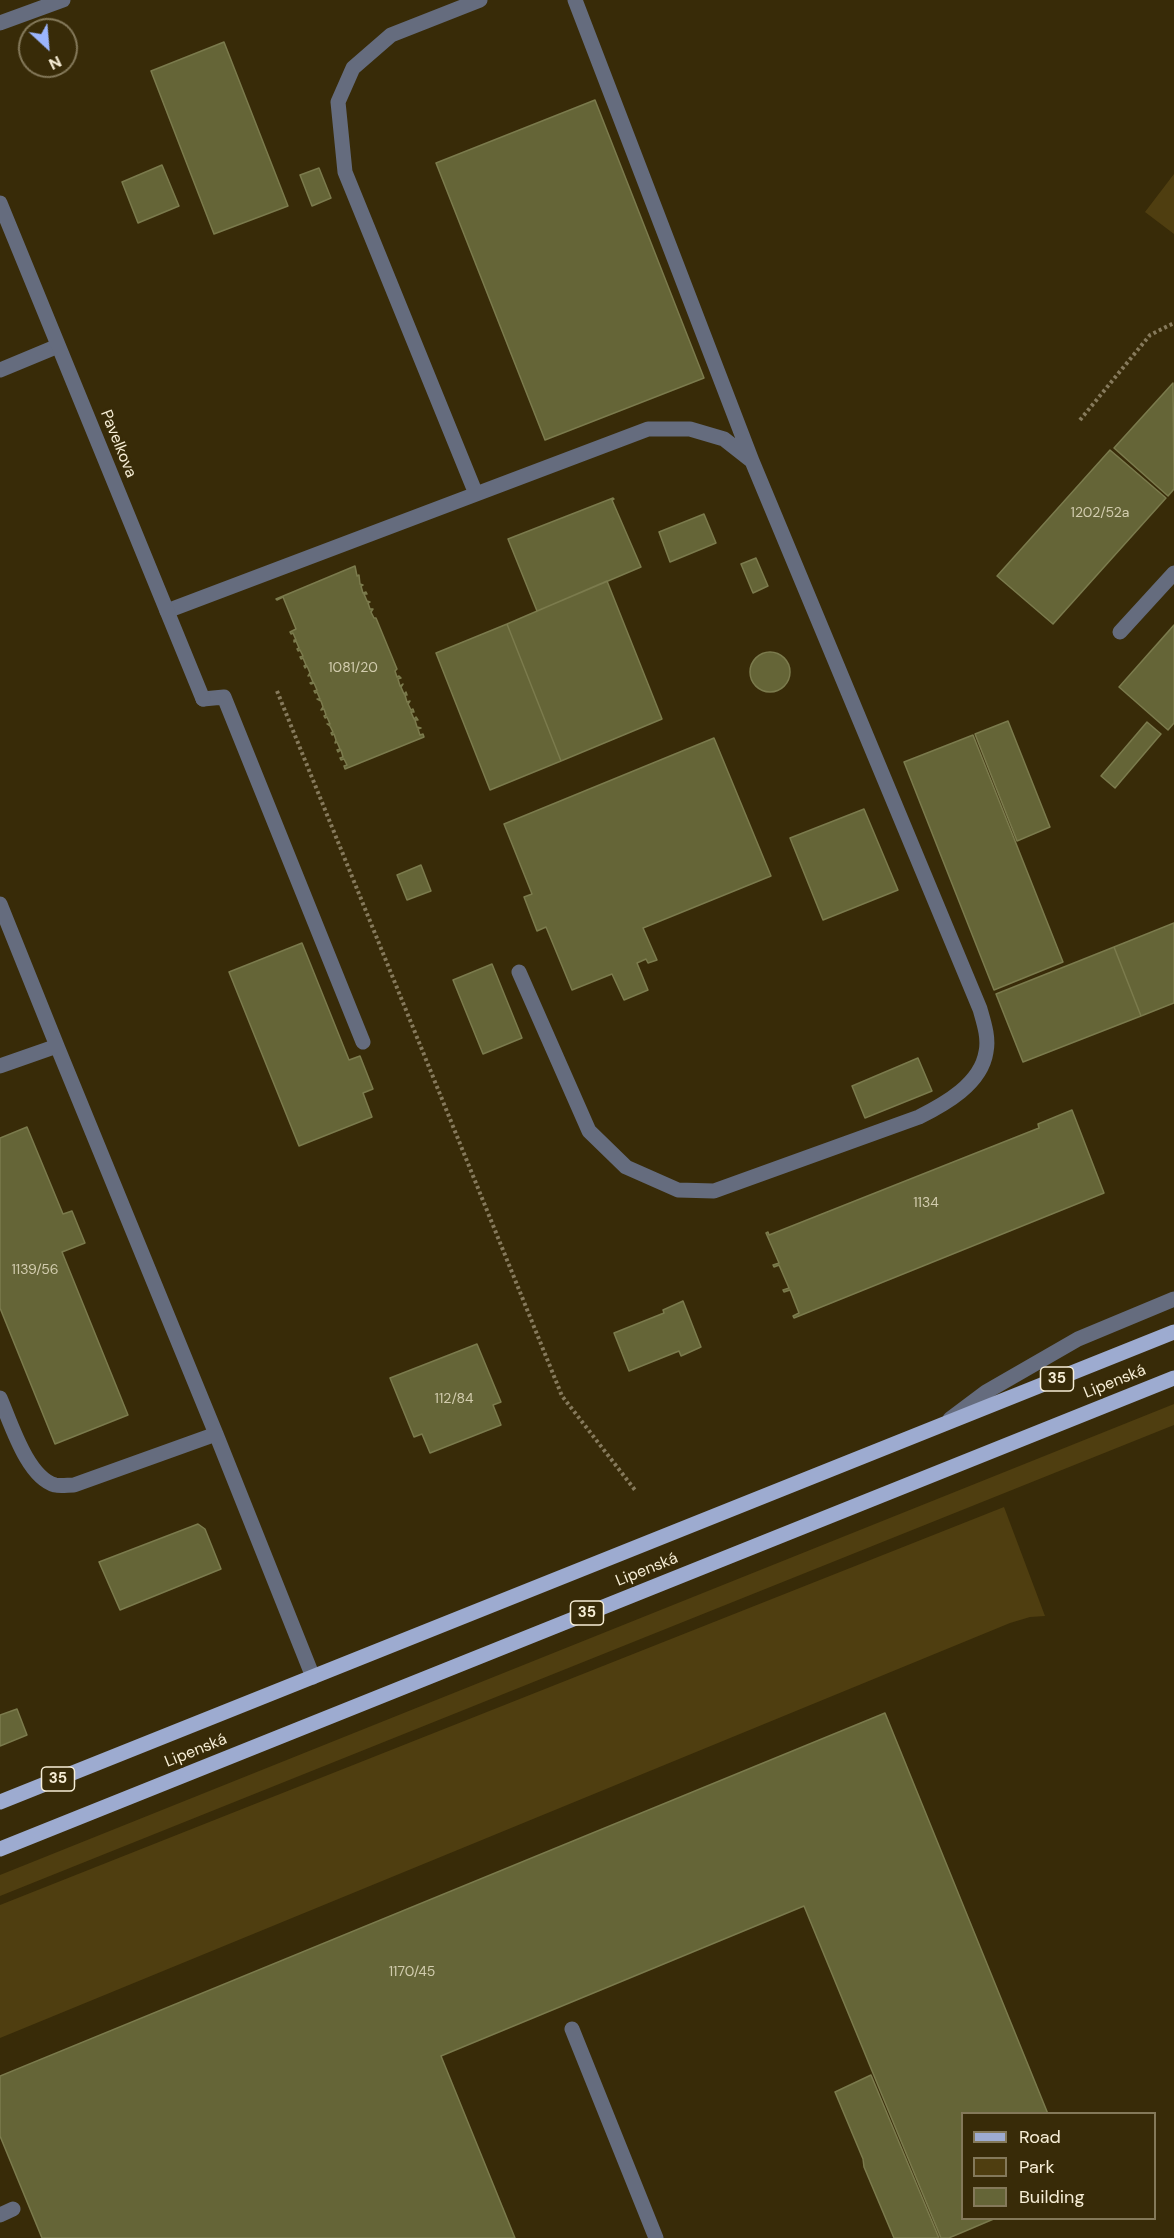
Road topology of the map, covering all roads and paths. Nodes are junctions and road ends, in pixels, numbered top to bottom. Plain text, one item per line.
1 (63, 0) edge
2 (480, 0) edge
3 (575, 0) edge
4 (0, 23) edge
5 (0, 203) edge
6 (1174, 322) edge
7 (58, 346) junction
8 (0, 370) edge
9 (1080, 420) dead end
10 (752, 460) junction
11 (476, 494) junction
12 (1174, 573) edge
13 (167, 611) junction
14 (1120, 632) dead end
15 (277, 691) dead end
16 (0, 904) edge
17 (519, 972) dead end
18 (363, 1042) dead end
19 (57, 1046) junction
20 (0, 1066) edge
21 (1174, 1299) edge
22 (1174, 1332) edge
23 (1174, 1378) edge
24 (0, 1398) edge
25 (941, 1426) junction
26 (216, 1434) junction
27 (635, 1490) dead end
28 (313, 1677) junction
29 (0, 1802) edge
30 (0, 1849) edge
31 (573, 2030) dead end
32 (656, 2238) edge

1 - 4 street
2 - 11 street
3 - 10 street
5 - 7 street, Pavelkova
6 - 9 path
7 - 8 street
7 - 13 street, Pavelkova
10 - 11 street
10 - 17 street
11 - 13 street
12 - 14 street
13 - 18 street, Pavelkova
15 - 27 path
16 - 19 street
19 - 20 street
19 - 26 street
21 - 25 street
22 - 25 main road, Lipenská / 35
23 - 30 main road, Lipenská / 35
24 - 26 street
25 - 28 main road, Lipenská / 35
26 - 28 street
28 - 29 main road, Lipenská / 35
31 - 32 street

